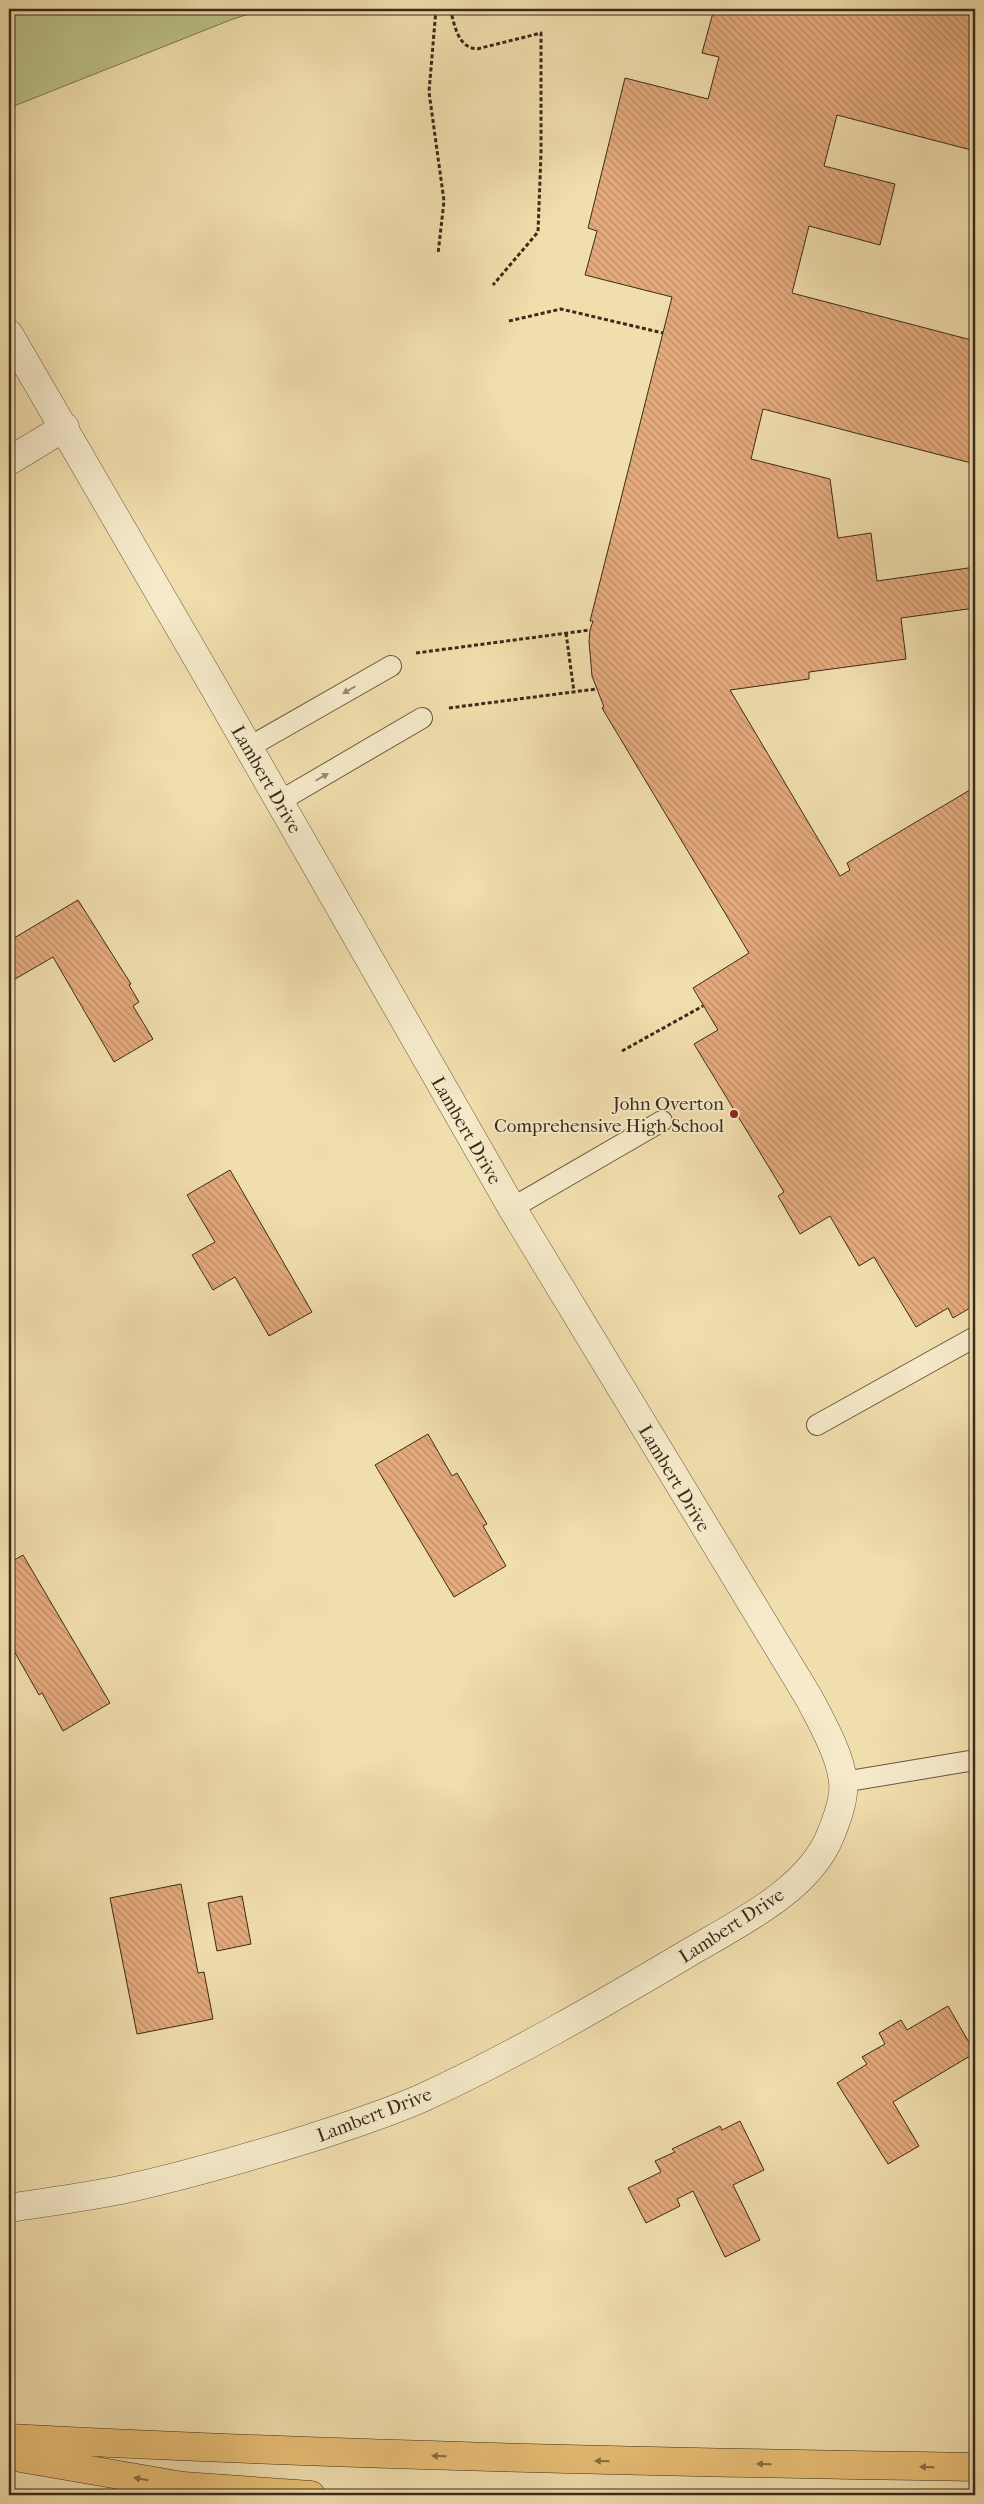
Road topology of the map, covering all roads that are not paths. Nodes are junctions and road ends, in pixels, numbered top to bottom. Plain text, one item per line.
1 (9, 334) edge
2 (65, 427) junction
3 (9, 461) edge
4 (391, 666) dead end
5 (422, 718) dead end
6 (249, 747) junction
7 (280, 801) junction
8 (662, 1120) dead end
9 (512, 1208) junction
10 (975, 1337) edge
11 (818, 1425) dead end
12 (975, 1760) edge
13 (844, 1782) junction
14 (9, 2208) edge
15 (9, 2438) edge
16 (9, 2456) edge
17 (975, 2468) edge
18 (311, 2495) edge

1 - 2 street, Lambert Drive
2 - 3 street
2 - 6 street, Lambert Drive
4 -> 6 lane
7 -> 5 lane
6 - 7 street, Lambert Drive
7 - 9 street, Lambert Drive
8 - 9 lane
9 - 13 street, Lambert Drive
10 - 11 lane
12 - 13 lane
13 - 14 street, Lambert Drive
17 -> 15 highway
18 -> 16 highway

